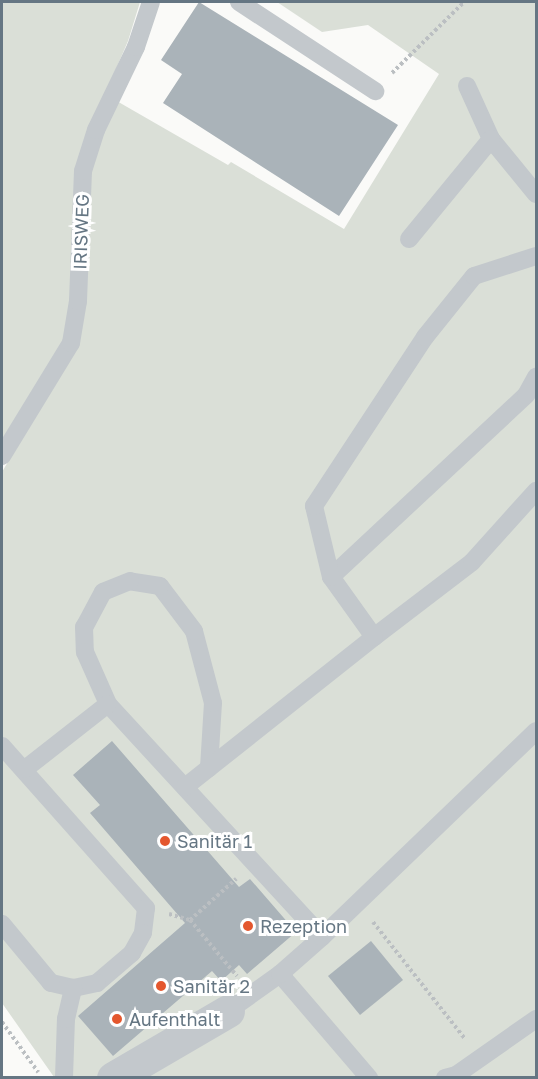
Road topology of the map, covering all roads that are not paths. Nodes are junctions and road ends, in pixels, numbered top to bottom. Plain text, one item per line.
1 (151, 2) edge
2 (239, 2) edge
3 (467, 86) dead end
4 (375, 91) road end
5 (491, 139) junction
6 (537, 194) edge
7 (410, 239) dead end
8 (537, 256) edge
9 (537, 377) edge
10 (2, 456) edge
11 (537, 491) edge
12 (331, 577) junction
13 (374, 637) junction
14 (108, 704) junction
15 (537, 731) edge
16 (2, 746) edge
17 (209, 768) junction
18 (25, 769) junction
19 (185, 787) junction
20 (2, 924) edge
21 (322, 937) junction
22 (280, 974) junction
23 (73, 988) junction
24 (240, 1003) joint
25 (537, 1019) edge
26 (64, 1077) edge
27 (113, 1077) edge
28 (370, 1077) edge
29 (445, 1077) edge

1 - 10 lane, IRISWEG
2 - 4 lane
3 - 5 lane
5 - 6 lane
5 - 7 lane
8 - 12 lane
9 - 12 lane
11 - 13 lane
12 - 13 lane
13 - 17 lane
14 - 17 lane
14 - 18 lane
14 - 19 lane
15 - 21 lane
16 - 18 lane
17 - 19 lane
18 - 23 lane
19 - 21 lane
20 - 23 lane
21 - 22 lane
22 - 24 lane
22 - 28 lane
23 - 26 lane
24 - 27 street
25 - 29 lane

